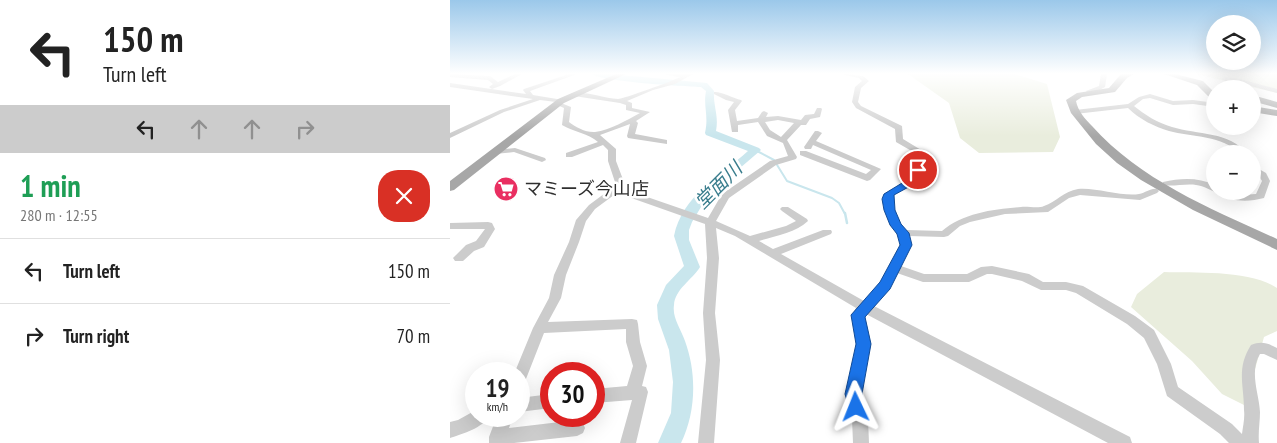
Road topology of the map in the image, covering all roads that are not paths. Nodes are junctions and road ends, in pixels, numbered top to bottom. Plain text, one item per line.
1 (516, 95) edge
2 (573, 95) edge
3 (579, 95) edge
4 (637, 95) edge
5 (719, 95) edge
6 (856, 95) edge
7 (1084, 95) edge
8 (531, 97) joint
9 (540, 99) junction
10 (1261, 100) edge
11 (621, 101) junction
12 (560, 102) junction
13 (1206, 104) edge
14 (1261, 105) edge
15 (1277, 105) edge
16 (1130, 106) junction
17 (819, 109) dead end
18 (1277, 109) edge
19 (1261, 110) edge
20 (1076, 112) junction
21 (1277, 113) edge
22 (763, 116) junction
23 (630, 122) junction
24 (799, 122) junction
25 (450, 127) edge
26 (464, 129) junction
27 (818, 133) dead end
28 (594, 135) junction
29 (450, 136) edge
30 (782, 141) junction
31 (604, 142) junction
32 (664, 142) dead end
33 (812, 142) junction
34 (1235, 145) edge
35 (495, 152) junction
36 (803, 153) junction
37 (568, 156) dead end
38 (793, 157) junction
39 (542, 160) dead end
40 (1261, 174) edge
41 (1166, 184) dead end
42 (621, 186) junction
43 (1206, 186) edge
44 (450, 187) edge
45 (1154, 191) dead end
46 (1261, 196) edge
47 (785, 208) dead end
48 (710, 222) junction
49 (450, 226) edge
50 (827, 232) dead end
51 (903, 233) junction
52 (749, 240) junction
53 (1277, 245) edge
54 (772, 252) junction
55 (459, 258) dead end
56 (895, 268) junction
57 (864, 307) junction
58 (539, 328) junction
59 (1277, 354) edge
60 (526, 362) edge
61 (633, 392) junction
62 (605, 395) edge
63 (465, 423) edge
64 (501, 427) edge
65 (577, 428) dead end
66 (450, 430) edge
67 (496, 440) edge
68 (628, 443) edge
69 (706, 443) edge
70 (861, 443) edge
71 (1124, 443) edge
72 (1240, 443) edge
73 (1251, 443) edge

1 - 8 street
2 - 12 main road
3 - 11 street
4 - 11 street
5 - 22 street
6 - 51 street
7 - 20 main road
8 - 9 street
9 - 12 street
9 - 26 street
10 - 15 main road
11 - 23 street
12 - 28 street
12 - 35 main road
13 - 16 street
14 - 18 main road
16 - 20 street
16 - 34 street
17 - 24 street
19 - 21 main road
20 - 53 main road
22 - 24 street
22 - 30 street
23 - 28 street
23 - 32 street
24 - 30 street
25 - 26 street
26 - 29 street
27 - 33 street
28 - 31 street
30 - 38 street
31 - 37 street
31 - 42 street
33 - 36 street
33 - 36 street
35 - 39 street
35 - 44 main road
36 - 38 street
38 - 48 street
40 - 46 street
41 - 43 street
42 - 48 street
42 - 58 street
45 - 51 street
47 - 52 street
48 - 52 street
48 - 69 street
49 - 55 street
50 - 54 street
51 - 56 street
52 - 54 street
54 - 57 street
56 - 57 street
56 - 72 street
57 - 70 street
57 - 71 street
58 - 60 street
58 - 61 street
59 - 73 street
61 - 62 street
61 - 68 street
63 - 66 street
64 - 67 street
65 - 67 street

